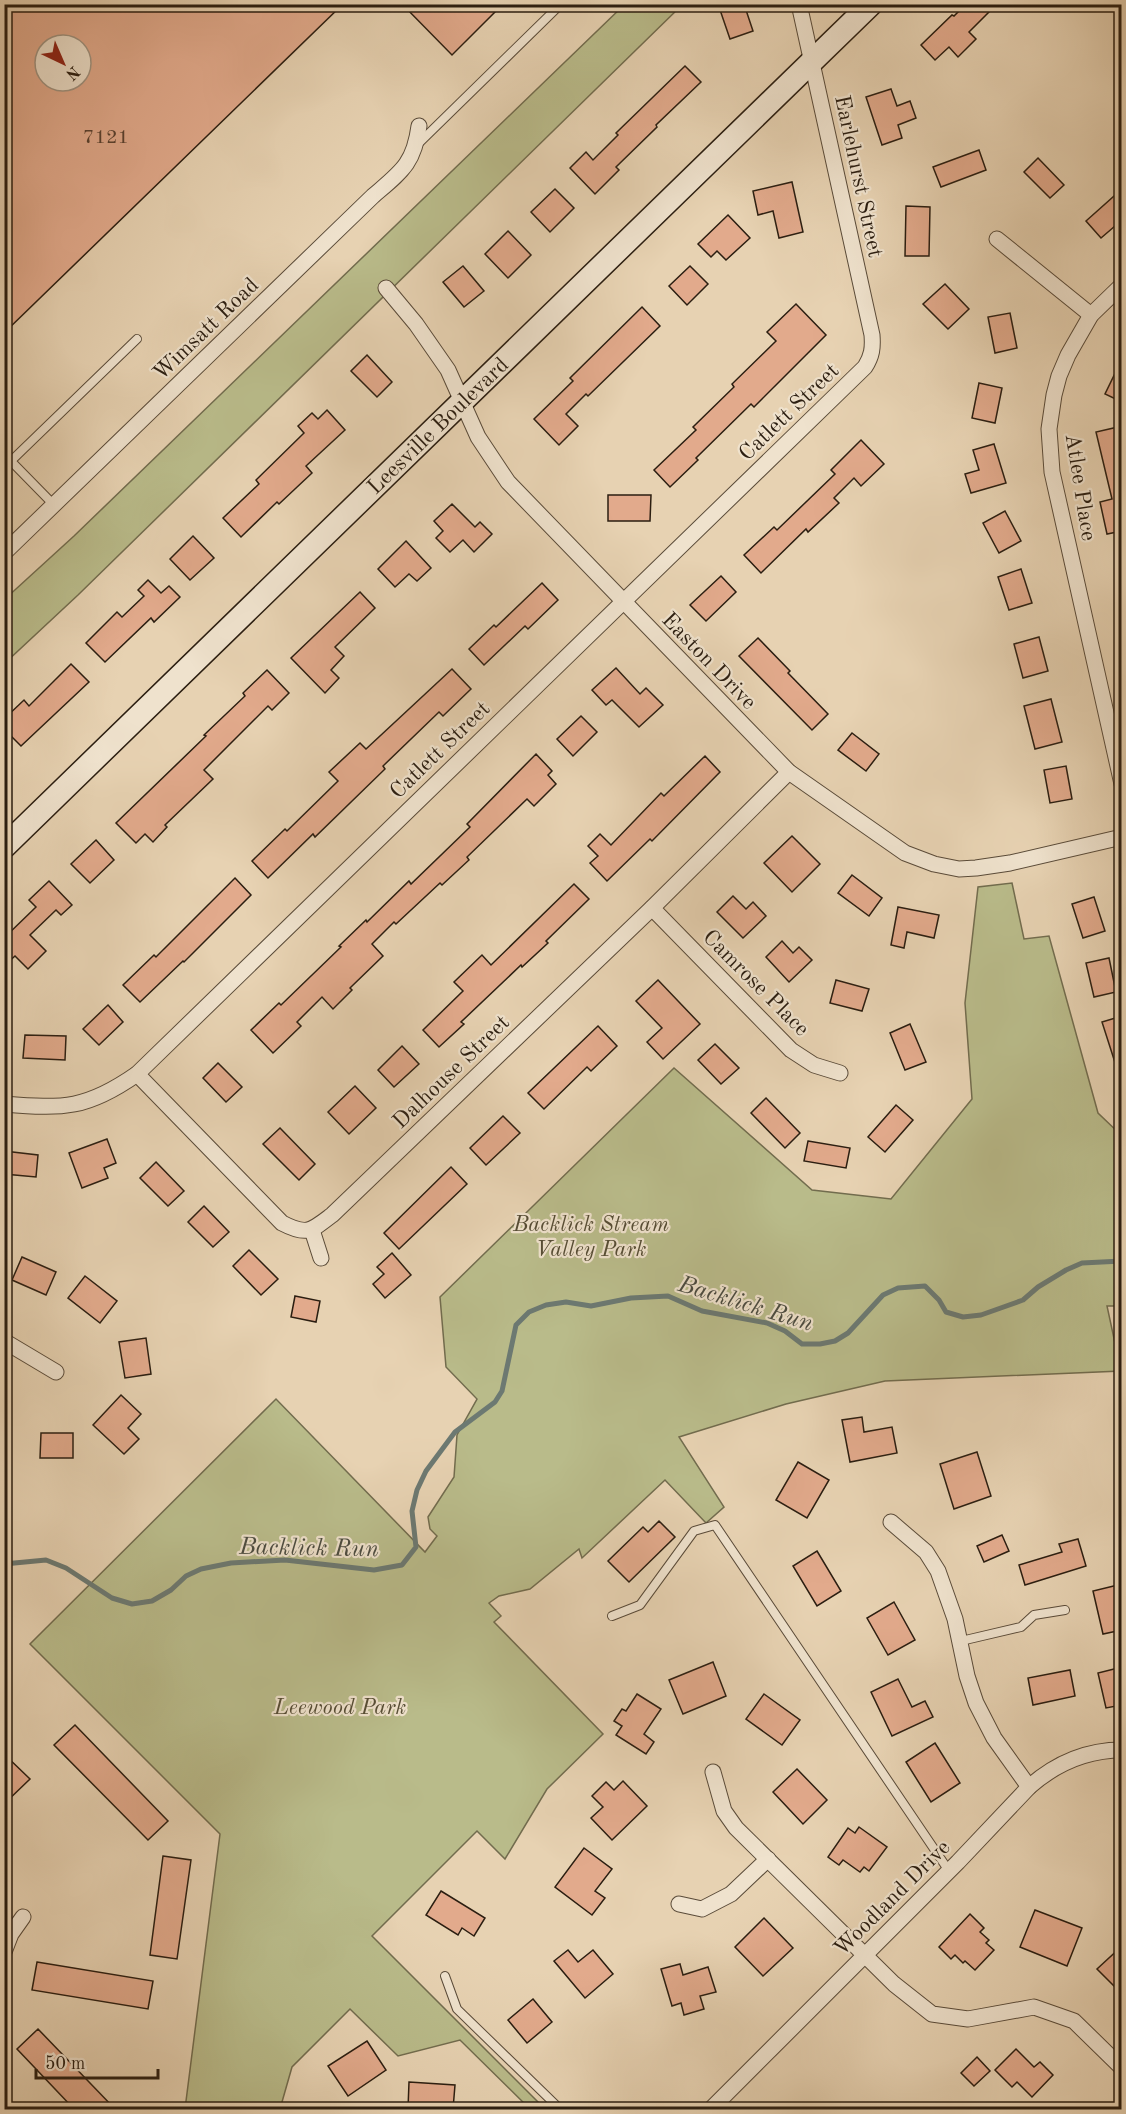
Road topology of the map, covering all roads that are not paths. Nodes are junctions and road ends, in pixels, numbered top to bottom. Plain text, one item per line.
1 (561, 4) edge
2 (799, 4) edge
3 (871, 4) edge
4 (812, 62) junction
5 (419, 126) dead end
6 (417, 146) junction
7 (997, 239) dead end
8 (1122, 285) edge
9 (386, 288) dead end
10 (1091, 315) junction
11 (137, 339) dead end
12 (871, 357) joint
13 (462, 401) junction
14 (4, 454) edge
15 (11, 461) junction
16 (54, 505) junction
17 (4, 553) edge
18 (623, 603) junction
19 (789, 772) junction
20 (1122, 784) edge
21 (1122, 837) edge
22 (4, 847) edge
23 (652, 908) junction
24 (840, 1073) dead end
25 (136, 1074) junction
26 (4, 1104) edge
27 (312, 1230) junction
28 (321, 1258) dead end
29 (4, 1341) edge
30 (56, 1372) dead end
31 (891, 1522) dead end
32 (1065, 1610) dead end
33 (612, 1616) dead end
34 (961, 1641) junction
35 (1122, 1750) edge
36 (713, 1772) dead end
37 (1029, 1787) junction
38 (768, 1859) junction
39 (948, 1871) junction
40 (679, 1904) dead end
41 (23, 1917) dead end
42 (4, 1952) edge
43 (865, 1955) junction
44 (445, 1976) dead end
45 (1122, 2068) edge
46 (561, 2109) edge
47 (710, 2109) edge

1 - 6 lane
2 - 4 street, Earlehurst Street
3 - 4 street, Leesville Boulevard
4 - 12 street, Earlehurst Street
4 - 13 street, Leesville Boulevard
5 - 6 street, Wimsatt Road
6 - 16 street, Wimsatt Road
7 - 10 street
8 - 10 street, Atlee Place
9 - 13 street, Easton Drive
10 - 20 street, Atlee Place
11 - 15 lane
12 - 18 street, Catlett Street
13 - 18 street, Easton Drive
13 - 22 street, Leesville Boulevard
14 - 15 lane
15 - 16 lane
16 - 17 street, Wimsatt Road
18 - 19 street, Easton Drive
18 - 25 street, Catlett Street
19 - 21 street, Easton Drive
19 - 23 street, Dalhouse Street
23 - 24 street, Camrose Place
23 - 27 street, Dalhouse Street
25 - 26 street, Catlett Street
25 - 27 street
27 - 28 street
29 - 30 street
31 - 34 street
32 - 34 lane
33 - 39 lane
34 - 37 street
35 - 37 street, Woodland Drive
36 - 38 street
37 - 39 street, Woodland Drive
38 - 40 street
38 - 43 street
39 - 43 street, Woodland Drive
41 - 42 street
43 - 45 street
43 - 47 street, Woodland Drive
44 - 46 lane

